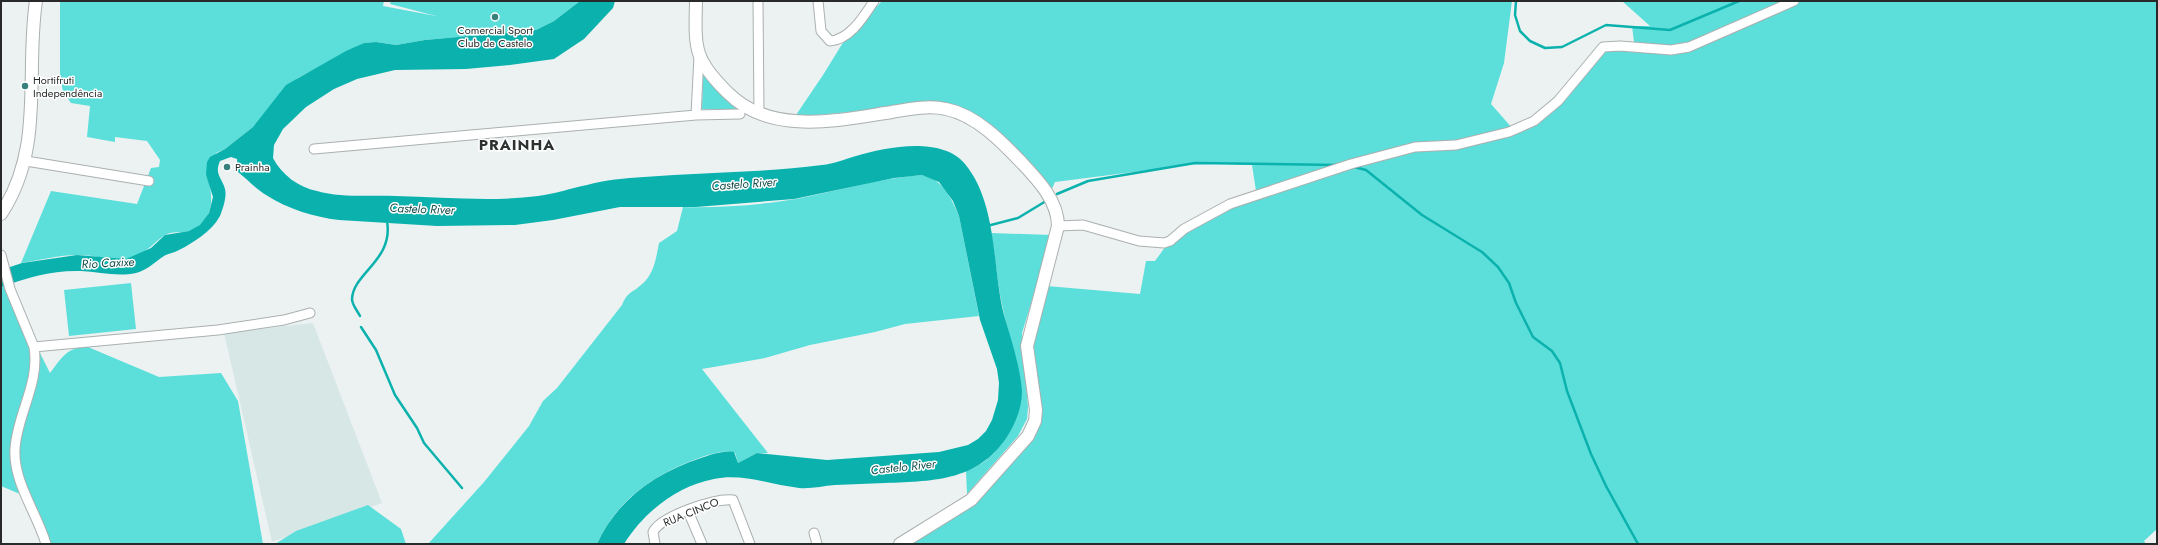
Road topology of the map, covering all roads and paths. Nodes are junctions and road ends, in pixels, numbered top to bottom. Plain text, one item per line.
1 (36, 1) edge
2 (696, 1) edge
3 (758, 1) edge
4 (818, 1) edge
5 (874, 1) edge
6 (1794, 1) edge
7 (699, 56) junction
8 (696, 114) junction
9 (740, 114) dead end
10 (758, 114) junction
11 (314, 149) dead end
12 (26, 161) junction
13 (148, 181) dead end
14 (1, 214) edge
15 (1058, 226) junction
16 (1, 255) edge
17 (310, 313) dead end
18 (34, 347) junction
19 (688, 511) junction
20 (814, 533) dead end
21 (46, 544) edge
22 (655, 544) edge
23 (702, 544) edge
24 (750, 544) edge
25 (817, 544) edge
26 (900, 544) edge

1 - 12 main road
2 - 7 main road
3 - 10 street
4 - 5 street
6 - 15 street
7 - 8 street
7 - 10 main road
8 - 9 street
8 - 11 street
10 - 15 main road
12 - 13 street
12 - 14 main road
15 - 26 main road
16 - 18 street
17 - 18 street
18 - 21 street
19 - 22 street, RUA CINCO
19 - 23 street
19 - 24 street, RUA CINCO
20 - 25 street

